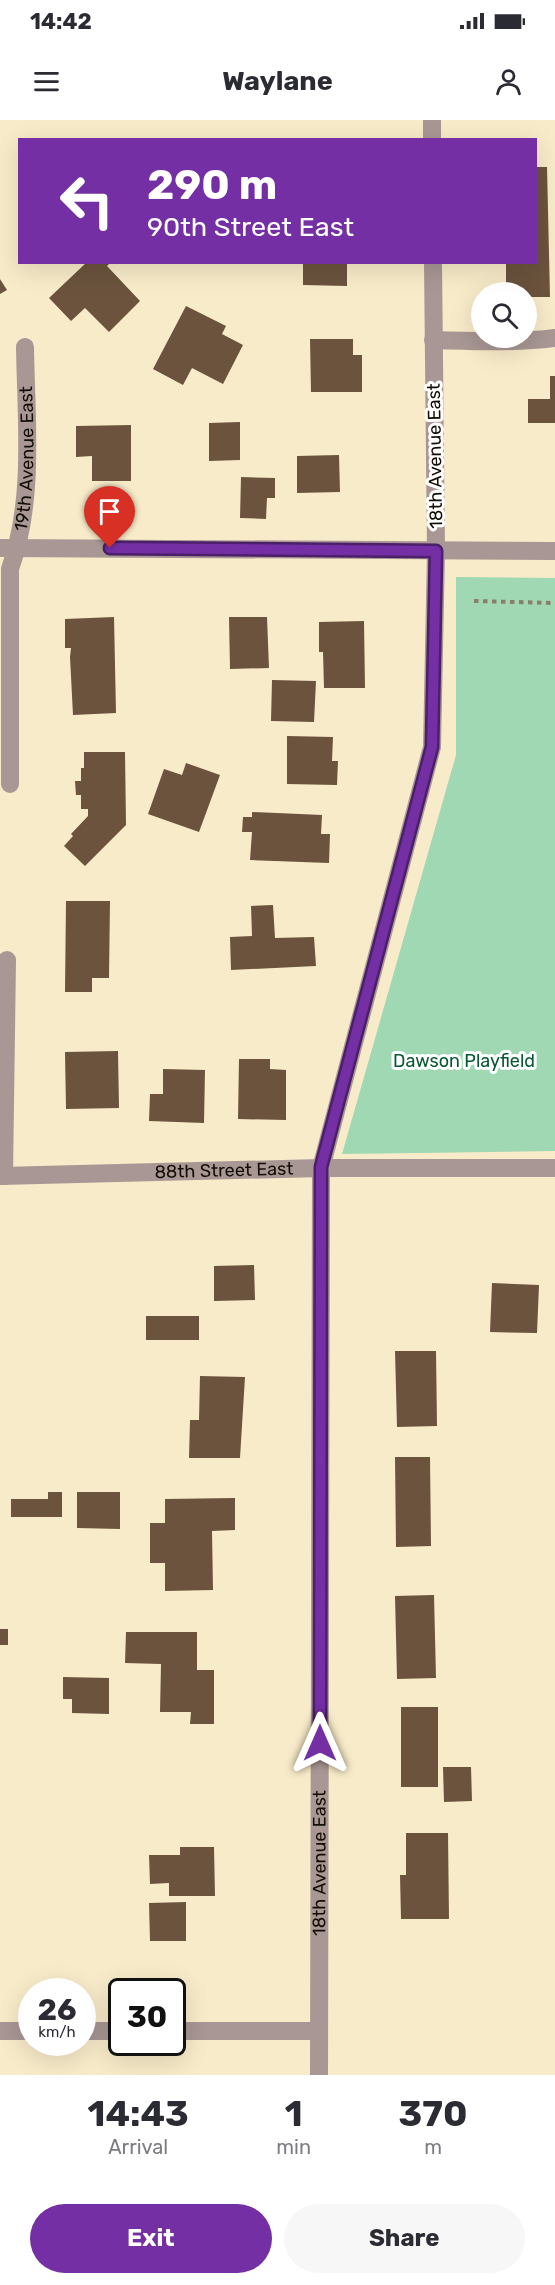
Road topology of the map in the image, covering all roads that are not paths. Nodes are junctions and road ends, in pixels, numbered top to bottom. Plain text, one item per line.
1 (432, 120) edge
2 (432, 138) edge
3 (433, 264) edge
4 (555, 338) edge
5 (433, 340) junction
6 (25, 347) dead end
7 (9, 548) edge
8 (436, 551) junction
9 (555, 551) edge
10 (10, 784) dead end
11 (7, 960) dead end
12 (321, 1167) junction
13 (555, 1168) edge
14 (2, 1176) edge
15 (0, 2031) edge
16 (18, 2031) edge
17 (186, 2031) edge
18 (319, 2031) junction
19 (319, 2075) edge

1 - 2 street
3 - 5 street, 18th Avenue East
4 - 5 street
5 - 8 street, 18th Avenue East
6 - 7 street, 19th Avenue East
7 - 8 street
7 - 10 street, 19th Avenue East
8 - 9 street
8 - 12 street, 18th Avenue East
11 - 14 street
12 - 13 street, 88th Street East
12 - 14 street, 88th Street East
12 - 18 street, 18th Avenue East
15 - 16 street
17 - 18 street
18 - 19 street, 18th Avenue East

